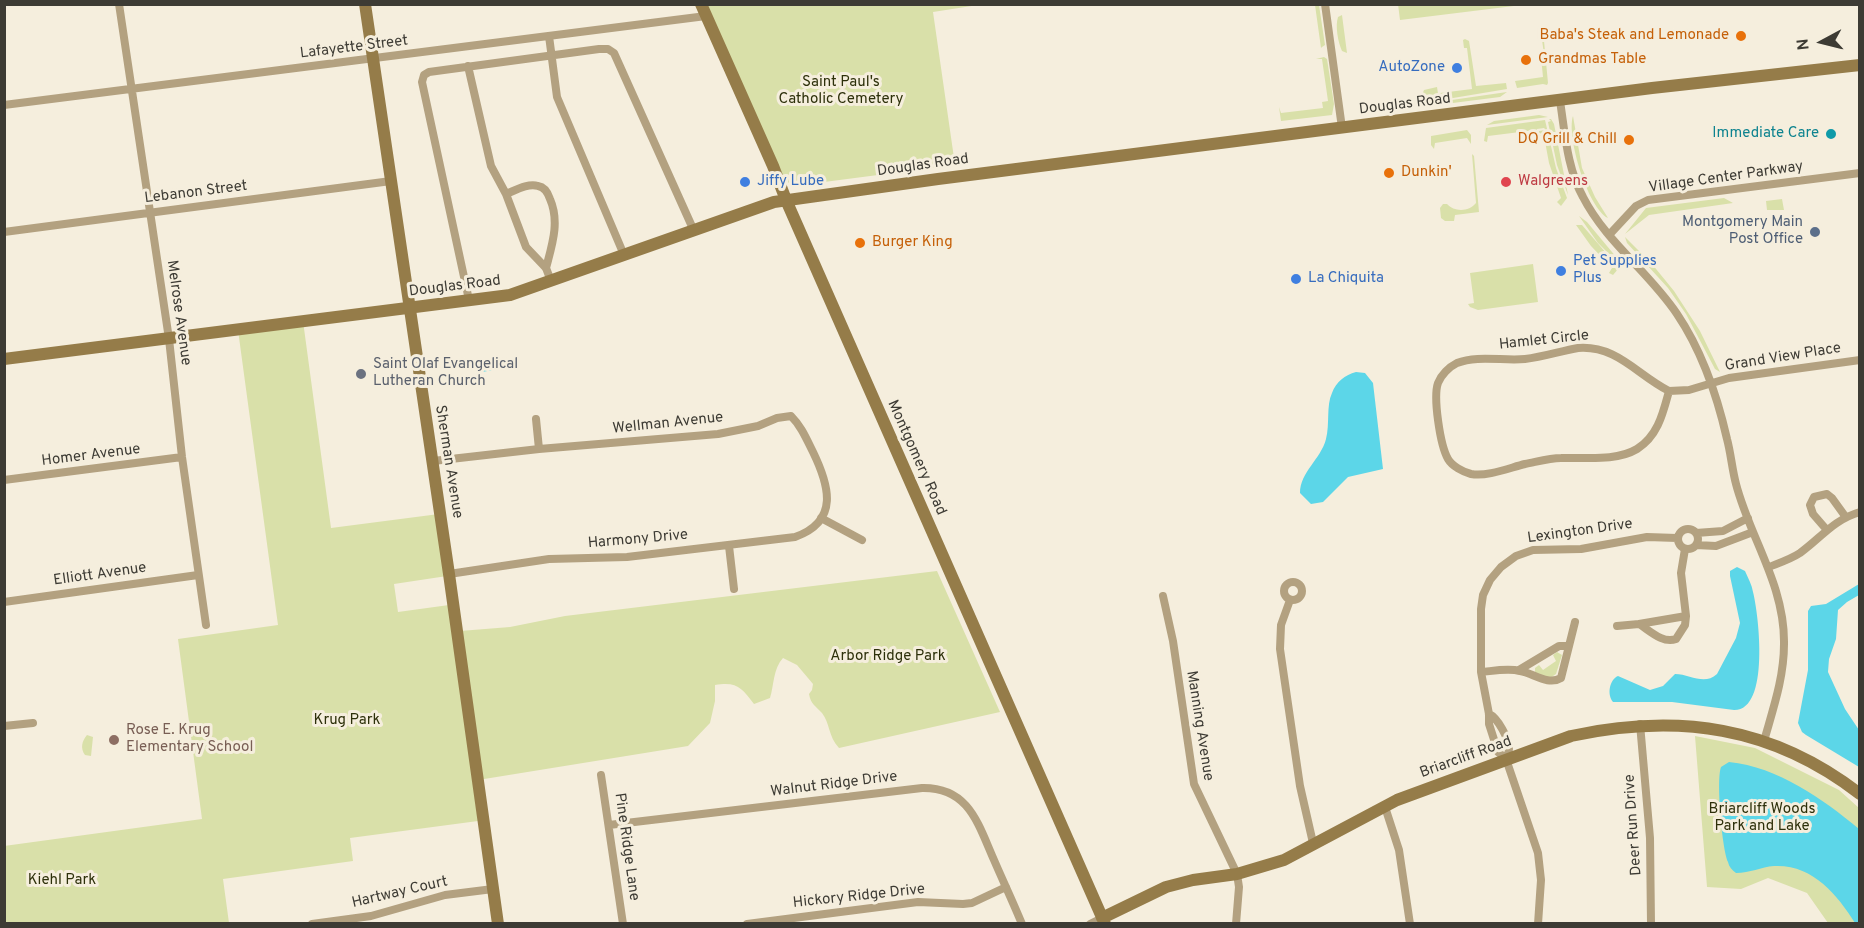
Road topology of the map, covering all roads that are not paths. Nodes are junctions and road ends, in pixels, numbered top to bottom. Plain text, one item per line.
1 (119, 4) edge
2 (365, 4) edge
3 (1325, 4) edge
4 (703, 10) edge
5 (549, 36) junction
6 (551, 56) junction
7 (373, 59) junction
8 (1860, 64) edge
9 (468, 66) junction
10 (132, 89) junction
11 (1560, 101) junction
12 (4, 105) edge
13 (1342, 128) junction
14 (1860, 173) edge
15 (391, 181) junction
16 (507, 194) junction
17 (786, 200) junction
18 (151, 213) junction
19 (693, 231) junction
20 (4, 232) edge
21 (1609, 235) junction
22 (624, 255) junction
23 (546, 268) junction
24 (551, 281) junction
25 (469, 300) junction
26 (410, 307) junction
27 (169, 339) junction
28 (4, 359) edge
29 (1860, 360) edge
30 (1712, 385) junction
31 (1669, 391) junction
32 (536, 419) dead end
33 (539, 449) junction
34 (182, 457) junction
35 (433, 461) junction
36 (4, 480) edge
37 (1860, 512) edge
38 (1845, 516) junction
39 (821, 518) junction
40 (1748, 518) junction
41 (1826, 529) junction
42 (1753, 532) junction
43 (1696, 533) junction
44 (1677, 538) junction
45 (862, 540) dead end
46 (1696, 545) junction
47 (729, 546) junction
48 (1685, 549) junction
49 (1769, 567) junction
50 (449, 574) junction
51 (198, 575) junction
52 (734, 589) dead end
53 (1164, 596) dead end
54 (1290, 600) dead end
55 (4, 602) edge
56 (1686, 616) junction
57 (1575, 622) dead end
58 (1639, 624) junction
59 (206, 625) dead end
60 (1617, 626) dead end
61 (1569, 646) junction
62 (1519, 670) junction
63 (1481, 672) junction
64 (33, 723) dead end
65 (1640, 724) junction
66 (4, 726) edge
67 (1764, 741) junction
68 (1506, 759) junction
69 (601, 775) dead end
70 (1860, 795) edge
71 (1385, 807) junction
72 (609, 825) junction
73 (1313, 843) junction
74 (1237, 874) junction
75 (1006, 887) junction
76 (493, 889) junction
77 (802, 920) edge
78 (1103, 921) edge
79 (312, 924) edge
80 (498, 924) edge
81 (623, 924) edge
82 (747, 924) edge
83 (1022, 924) edge
84 (1090, 924) edge
85 (1236, 924) edge
86 (1410, 924) edge
87 (1538, 924) edge
88 (1651, 924) edge

1 - 10 street, Melrose Avenue
2 - 7 street, Sherman Avenue
3 - 13 street
4 - 5 street, Lafayette Street
4 - 17 street, Montgomery Road
5 - 6 street
5 - 7 street, Lafayette Street
6 - 9 street
6 - 19 street
6 - 22 street
7 - 10 street, Lafayette Street
7 - 15 street, Sherman Avenue
8 - 11 street, Douglas Road
9 - 16 street
9 - 25 street
10 - 12 street, Lafayette Street
10 - 18 street, Melrose Avenue
11 - 13 street, Douglas Road
11 - 21 street
13 - 17 street, Douglas Road
14 - 21 street, Village Center Parkway
15 - 18 street, Lebanon Street
15 - 26 street, Sherman Avenue
16 - 23 street
16 - 23 street
17 - 19 street, Douglas Road
17 - 78 street, Montgomery Road
18 - 20 street, Lebanon Street
18 - 27 street, Melrose Avenue
19 - 22 street, Douglas Road
21 - 30 street
22 - 24 street, Douglas Road
23 - 24 street
24 - 25 street, Douglas Road
25 - 26 street, Douglas Road
26 - 27 street, Douglas Road
26 - 35 street, Sherman Avenue
27 - 28 street, Douglas Road
27 - 34 street, Melrose Avenue
29 - 30 street, Grand View Place
30 - 31 street
30 - 40 street
31 - 31 street, Hamlet Circle
32 - 33 street
33 - 35 street, Wellman Avenue
33 - 39 street, Wellman Avenue
34 - 36 street, Homer Avenue
34 - 51 street, Melrose Avenue
35 - 50 street, Sherman Avenue
37 - 38 street
38 - 41 street
38 - 41 street
39 - 45 street
39 - 47 street, Harmony Drive
40 - 42 street
40 - 43 street, Lexington Drive
41 - 49 street
42 - 46 street
42 - 49 street
43 - 44 street, Lexington Drive
43 - 46 street
44 - 48 street
44 - 63 street, Lexington Drive
46 - 48 street
47 - 50 street, Harmony Drive
47 - 52 street
48 - 56 street
49 - 67 street
50 - 76 street, Sherman Avenue
51 - 55 street, Elliott Avenue
51 - 59 street, Melrose Avenue
53 - 74 street, Manning Avenue
54 - 73 street
56 - 58 street
56 - 58 street
57 - 61 street
58 - 60 street
61 - 62 street
61 - 62 street
62 - 63 street
63 - 68 street, Lexington Drive
64 - 66 street
65 - 67 street, Briarcliff Road
65 - 68 street, Briarcliff Road
65 - 88 street, Deer Run Drive
67 - 70 street, Briarcliff Road
68 - 71 street, Briarcliff Road
68 - 87 street, Lexington Drive
69 - 72 street, Pine Ridge Lane
71 - 73 street, Briarcliff Road
71 - 86 street
72 - 75 street, Walnut Ridge Drive
72 - 81 street, Pine Ridge Lane
73 - 74 street, Briarcliff Road
74 - 78 street, Briarcliff Road
74 - 85 street, Manning Avenue
75 - 77 street, Hickory Ridge Drive
75 - 83 street, Walnut Ridge Drive
76 - 79 street, Hartway Court
76 - 80 street, Sherman Avenue
77 - 82 street, Hickory Ridge Drive
78 - 84 street, Briarcliff Road

